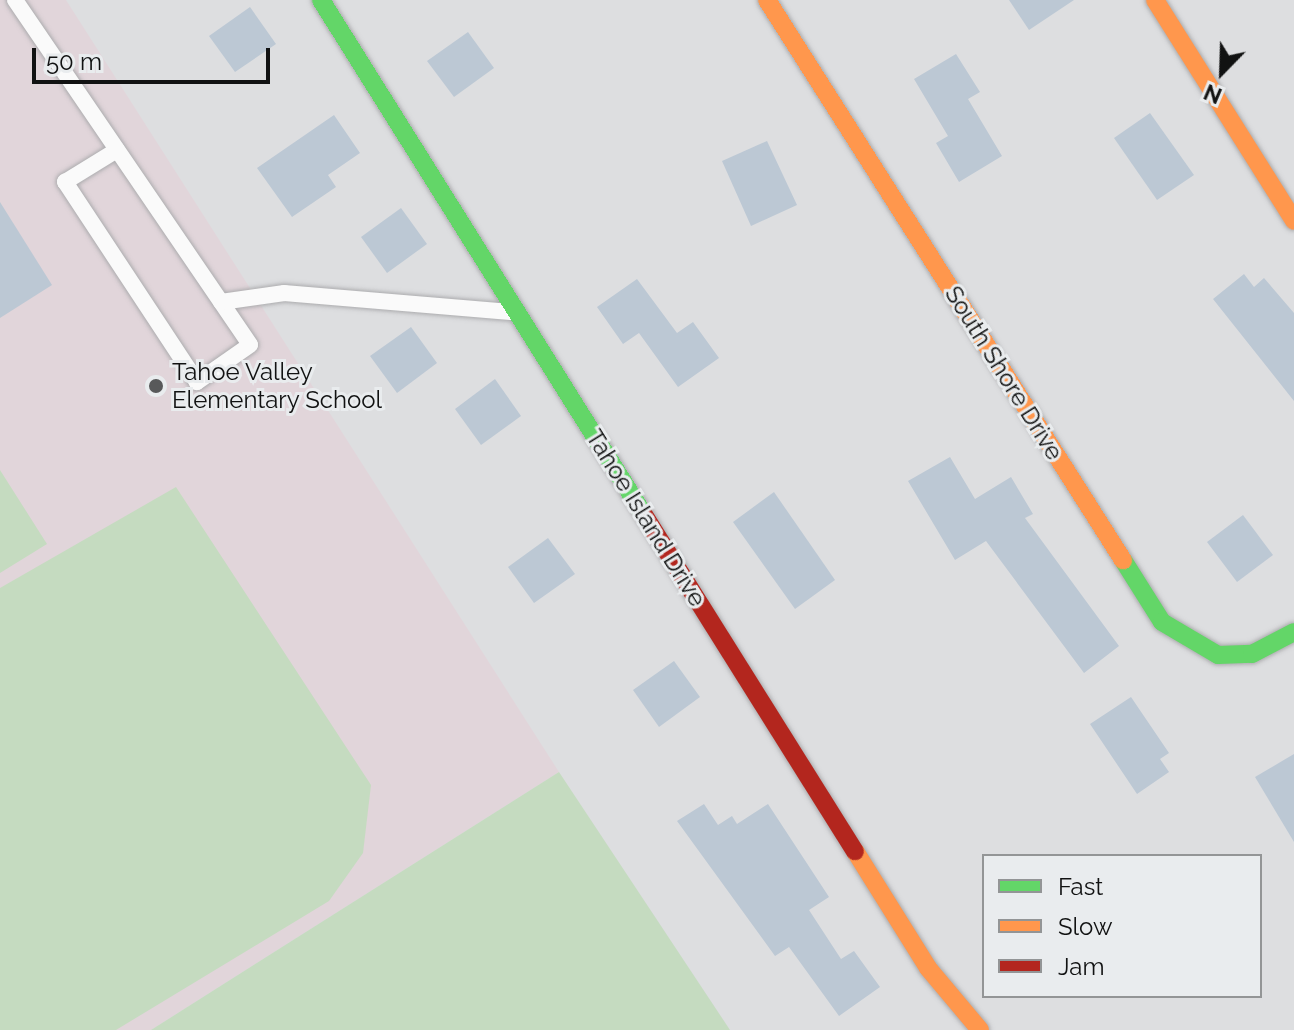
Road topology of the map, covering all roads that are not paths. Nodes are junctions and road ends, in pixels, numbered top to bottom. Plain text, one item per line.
1 (15, 0) edge
2 (321, 0) edge
3 (767, 0) edge
4 (1155, 0) edge
5 (117, 150) junction
6 (1294, 221) edge
7 (221, 302) junction
8 (517, 312) junction
9 (1294, 632) edge
10 (980, 1030) edge

1 - 5 lane
2 - 8 street, Tahoe Island Drive
3 - 9 street, South Shore Drive
4 - 6 street
5 - 7 lane
5 - 7 lane
7 - 8 lane
8 - 10 street, Tahoe Island Drive

